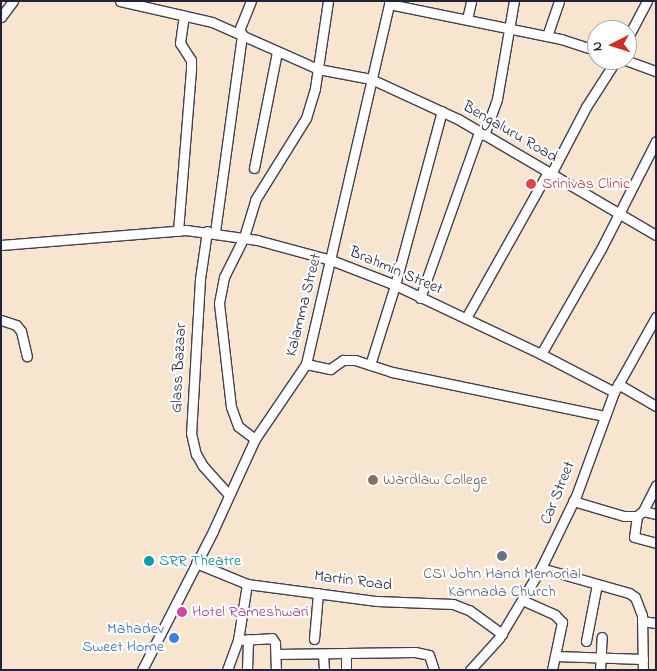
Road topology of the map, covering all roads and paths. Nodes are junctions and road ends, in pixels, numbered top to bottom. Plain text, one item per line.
1 (13, 1) edge
2 (120, 1) edge
3 (251, 1) edge
4 (328, 1) edge
5 (471, 1) edge
6 (514, 1) edge
7 (559, 1) edge
8 (647, 1) edge
9 (390, 3) edge
10 (1, 16) edge
11 (184, 16) junction
12 (467, 19) junction
13 (637, 20) edge
14 (509, 28) junction
15 (240, 33) junction
16 (547, 36) junction
17 (587, 47) edge
18 (277, 52) junction
19 (637, 64) edge
20 (318, 69) junction
21 (610, 70) edge
22 (656, 71) edge
23 (371, 79) junction
24 (442, 111) junction
25 (482, 134) junction
26 (656, 141) edge
27 (254, 168) dead end
28 (550, 173) junction
29 (620, 212) junction
30 (178, 230) junction
31 (211, 231) junction
32 (656, 235) edge
33 (244, 237) junction
34 (1, 245) edge
35 (331, 260) junction
36 (395, 285) junction
37 (420, 298) junction
38 (656, 317) edge
39 (466, 318) junction
40 (1, 320) edge
41 (541, 354) junction
42 (26, 356) dead end
43 (306, 364) junction
44 (370, 365) junction
45 (616, 388) junction
46 (656, 406) edge
47 (604, 416) junction
48 (255, 439) junction
49 (656, 485) edge
50 (229, 495) junction
51 (573, 501) junction
52 (640, 514) junction
53 (656, 514) edge
54 (656, 544) edge
55 (196, 563) junction
56 (541, 568) junction
57 (247, 584) junction
58 (597, 584) junction
59 (318, 593) junction
60 (522, 600) junction
61 (642, 621) junction
62 (656, 623) edge
63 (502, 634) junction
64 (602, 637) dead end
65 (248, 639) junction
66 (314, 639) dead end
67 (238, 640) junction
68 (586, 641) dead end
69 (276, 654) junction
70 (346, 654) junction
71 (323, 655) junction
72 (555, 656) junction
73 (600, 657) junction
74 (643, 659) junction
75 (142, 670) edge
76 (227, 670) edge
77 (247, 670) edge
78 (276, 670) edge
79 (324, 670) edge
80 (346, 670) edge
81 (434, 670) edge
82 (470, 670) edge
83 (552, 670) edge
84 (600, 670) edge
85 (643, 670) edge

1 - 10 street
2 - 11 street, Bengaluru Road
3 - 15 street, Glass Bazaar
4 - 20 street
5 - 12 street
6 - 14 street
7 - 16 street
8 - 13 street
9 - 12 street
9 - 23 street, Kalamma Street
11 - 15 street, Bengaluru Road
11 - 30 street
12 - 14 street
14 - 16 street
14 - 25 street
15 - 18 street, Bengaluru Road
15 - 31 street, Glass Bazaar
16 - 17 street
18 - 20 street, Bengaluru Road
18 - 27 street
19 - 22 street
20 - 23 street, Bengaluru Road
20 - 33 street
21 - 28 street
23 - 24 street, Bengaluru Road
23 - 35 street, Kalamma Street
24 - 25 street, Bengaluru Road
24 - 36 street
25 - 28 street, Bengaluru Road
25 - 37 street
26 - 29 street
28 - 29 street, Bengaluru Road
28 - 39 street
29 - 32 street, Bengaluru Road
29 - 41 street
30 - 31 street, Brahmin Street
30 - 34 street, Brahmin Street
31 - 33 street, Brahmin Street
31 - 50 street, Glass Bazaar
33 - 35 street, Brahmin Street
33 - 48 street
35 - 36 street, Brahmin Street
35 - 43 street, Kalamma Street
36 - 37 street, Brahmin Street
36 - 44 street
37 - 39 street, Brahmin Street
38 - 45 street, Car Street
39 - 41 street, Brahmin Street
40 - 42 street
41 - 45 street, Brahmin Street
43 - 44 street
43 - 48 street, Kalamma Street
44 - 47 street
45 - 46 street, Brahmin Street
45 - 47 street, Car Street
47 - 51 street, Car Street
48 - 50 street, Kalamma Street
49 - 52 street
50 - 55 street, Kalamma Street
51 - 52 street
51 - 56 street, Car Street
52 - 53 street
52 - 54 street
55 - 57 street, Martin Road
55 - 75 street, Kalamma Street
56 - 58 street
56 - 60 street, Car Street
57 - 59 street, Martin Road
57 - 67 street
58 - 61 street
58 - 68 street
59 - 63 street, Martin Road
59 - 66 street
60 - 63 street, Car Street
60 - 72 street
61 - 62 street
61 - 74 street
63 - 82 street, Car Street
64 - 73 street
65 - 67 street
65 - 69 street
65 - 77 street
67 - 76 street
69 - 71 street
69 - 78 street
70 - 71 street
70 - 80 street
70 - 81 street
71 - 79 street
72 - 73 street
72 - 83 street
73 - 74 street
73 - 84 street
74 - 85 street

